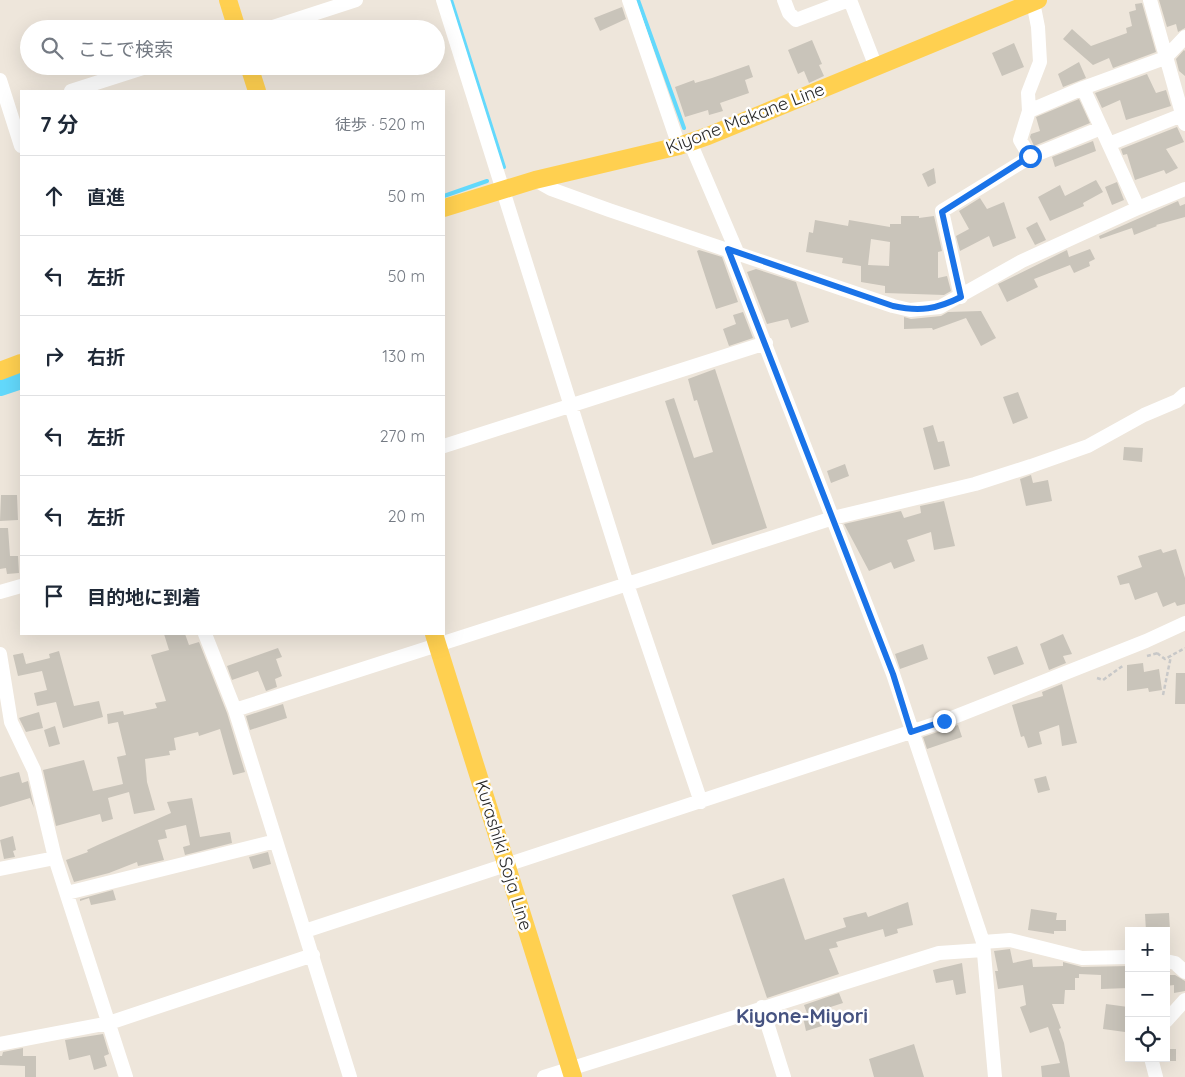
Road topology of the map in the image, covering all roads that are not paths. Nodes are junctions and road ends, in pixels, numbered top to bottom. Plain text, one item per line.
1 (228, 0) edge
2 (356, 0) edge
3 (443, 0) edge
4 (629, 0) edge
5 (784, 0) edge
6 (849, 0) edge
7 (1150, 0) edge
8 (1036, 1) edge
9 (234, 20) edge
10 (295, 20) edge
11 (1185, 37) edge
12 (1165, 58) junction
13 (876, 67) junction
14 (121, 75) edge
15 (252, 75) edge
16 (0, 80) edge
17 (1083, 88) junction
18 (74, 90) edge
19 (257, 90) edge
20 (10, 111) edge
21 (1029, 111) junction
22 (1184, 120) edge
23 (1101, 128) junction
24 (20, 143) edge
25 (685, 144) junction
26 (1109, 144) junction
27 (1030, 156) junction
28 (535, 180) junction
29 (504, 189) junction
30 (1185, 189) edge
31 (445, 208) edge
32 (1138, 208) junction
33 (732, 251) junction
34 (961, 297) junction
35 (766, 343) junction
36 (20, 364) edge
37 (0, 371) edge
38 (1185, 394) edge
39 (572, 405) junction
40 (445, 446) edge
41 (833, 518) junction
42 (627, 584) junction
43 (20, 586) edge
44 (0, 592) edge
45 (1185, 623) edge
46 (205, 635) edge
47 (436, 639) edge
48 (0, 654) edge
49 (1, 675) edge
50 (234, 710) junction
51 (911, 732) junction
52 (700, 802) junction
53 (276, 841) junction
54 (55, 858) junction
55 (507, 865) junction
56 (0, 869) edge
57 (66, 893) junction
58 (305, 930) junction
59 (983, 946) junction
60 (313, 955) junction
61 (1125, 957) edge
62 (1170, 962) edge
63 (1185, 972) edge
64 (1185, 1000) edge
65 (762, 1007) junction
66 (1170, 1017) edge
67 (109, 1023) junction
68 (0, 1044) edge
69 (1152, 1062) edge
70 (572, 1073) edge
71 (126, 1077) edge
72 (350, 1077) edge
73 (544, 1077) edge
74 (784, 1077) edge
75 (995, 1077) edge
76 (1156, 1077) edge

1 - 9 main road
2 - 10 street
3 - 29 street
4 - 25 street
5 - 6 street
6 - 13 street
7 - 12 street
8 - 13 main road, Kiyone Makane Line
8 - 21 street
11 - 12 street
12 - 17 street
12 - 22 street
13 - 25 main road, Kiyone Makane Line
14 - 18 street
15 - 19 main road
16 - 20 street
17 - 21 street
17 - 23 street
20 - 24 street
21 - 27 street
22 - 26 street
23 - 26 street
23 - 27 street
25 - 28 main road, Kiyone Makane Line
25 - 33 street
26 - 32 street
27 - 34 street
28 - 29 main road, Kiyone Makane Line
28 - 33 street
29 - 31 main road, Kiyone Makane Line
29 - 39 street
30 - 32 street
32 - 34 street
33 - 34 street
33 - 35 street
35 - 39 street
35 - 41 street
36 - 37 main road
38 - 41 street
39 - 40 street
39 - 42 street
41 - 42 street
41 - 51 street
42 - 47 street
42 - 52 street
43 - 44 street
45 - 51 street
46 - 50 street
47 - 50 street
47 - 55 main road, Kurashiki Soja Line
48 - 49 street
49 - 54 street
50 - 53 street
51 - 52 street
51 - 59 street
52 - 55 street
53 - 57 street
53 - 58 street
54 - 56 street
54 - 57 street
55 - 58 street
55 - 70 main road, Kurashiki Soja Line
57 - 67 street
58 - 60 street
59 - 61 street
59 - 65 street
59 - 75 street
60 - 67 street
60 - 72 street
62 - 63 street
64 - 66 street
65 - 70 street
65 - 74 street
67 - 68 street
67 - 71 street
69 - 76 street
70 - 73 street

